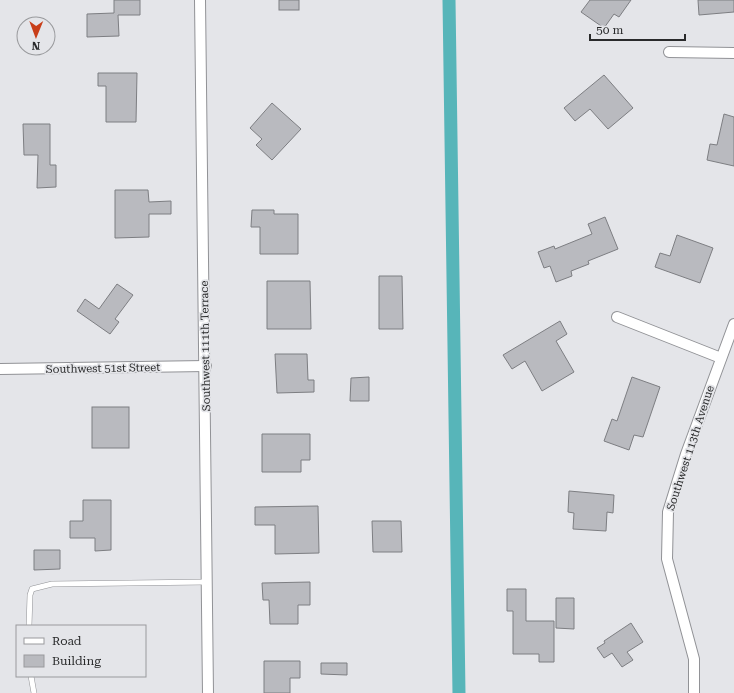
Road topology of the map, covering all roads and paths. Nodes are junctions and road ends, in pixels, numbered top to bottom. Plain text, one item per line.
1 (200, 0) edge
2 (669, 52) dead end
3 (734, 53) edge
4 (617, 317) dead end
5 (734, 324) edge
6 (721, 358) junction
7 (206, 366) junction
8 (0, 369) edge
9 (207, 582) junction
10 (29, 625) edge
11 (31, 677) edge
12 (34, 693) edge
13 (208, 693) edge
14 (694, 693) edge

1 - 7 street, Southwest 111th Terrace
2 - 3 street
4 - 6 street
5 - 6 street, Southwest 113th Avenue
6 - 14 street, Southwest 113th Avenue
7 - 8 street, Southwest 51st Street
7 - 9 street, Southwest 111th Terrace
9 - 10 lane
9 - 13 street, Southwest 111th Terrace
11 - 12 lane

